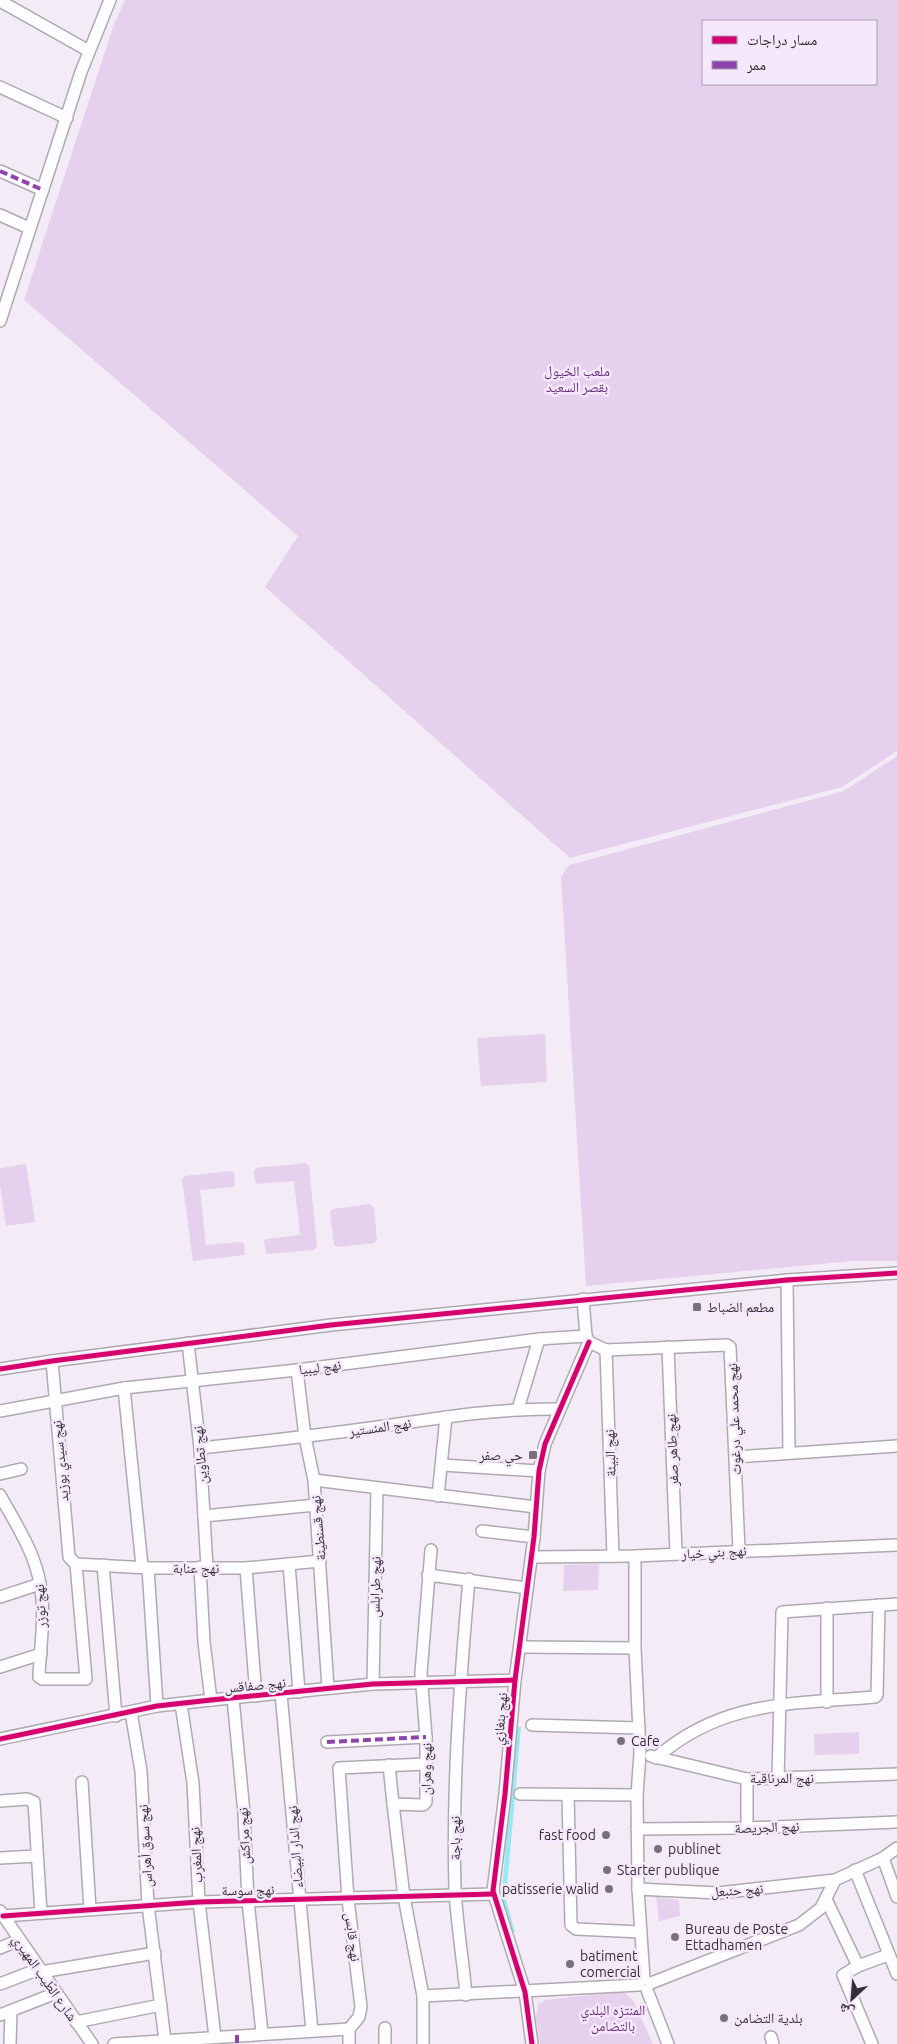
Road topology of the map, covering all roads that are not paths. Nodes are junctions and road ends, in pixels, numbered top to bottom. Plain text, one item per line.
1 (110, 0) edge
2 (0, 1) edge
3 (89, 51) junction
4 (0, 87) edge
5 (66, 118) junction
6 (0, 171) edge
7 (42, 190) junction
8 (0, 215) edge
9 (29, 228) junction
10 (0, 320) edge
11 (897, 1272) edge
12 (787, 1280) junction
13 (583, 1299) junction
14 (540, 1339) junction
15 (588, 1339) junction
16 (188, 1343) junction
17 (668, 1348) junction
18 (606, 1350) junction
19 (52, 1361) junction
20 (0, 1370) edge
21 (297, 1370) junction
22 (193, 1381) junction
23 (124, 1388) junction
24 (56, 1402) junction
25 (518, 1409) junction
26 (560, 1410) junction
27 (0, 1411) edge
28 (446, 1418) junction
29 (305, 1437) junction
30 (897, 1446) edge
31 (200, 1448) junction
32 (789, 1453) junction
33 (736, 1457) junction
34 (442, 1465) junction
35 (22, 1469) dead end
36 (539, 1471) junction
37 (0, 1474) edge
38 (314, 1480) junction
39 (377, 1489) junction
40 (0, 1495) edge
41 (438, 1496) junction
42 (316, 1505) junction
43 (536, 1507) junction
44 (204, 1516) junction
45 (482, 1531) dead end
46 (534, 1537) junction
47 (897, 1544) edge
48 (431, 1550) dead end
49 (740, 1550) junction
50 (676, 1554) junction
51 (613, 1556) junction
52 (635, 1556) junction
53 (532, 1557) junction
54 (320, 1561) junction
55 (74, 1563) junction
56 (289, 1564) junction
57 (103, 1565) junction
58 (145, 1567) junction
59 (203, 1567) junction
60 (246, 1568) junction
61 (428, 1575) junction
62 (469, 1579) junction
63 (40, 1584) junction
64 (527, 1588) junction
65 (0, 1598) edge
66 (897, 1604) edge
67 (879, 1605) junction
68 (827, 1608) junction
69 (521, 1647) junction
70 (635, 1648) junction
71 (41, 1654) junction
72 (0, 1667) edge
73 (86, 1678) joint
74 (460, 1680) junction
75 (516, 1680) junction
76 (424, 1682) junction
77 (373, 1684) junction
78 (328, 1688) junction
79 (299, 1692) junction
80 (281, 1694) junction
81 (256, 1696) junction
82 (233, 1698) junction
83 (211, 1700) junction
84 (827, 1702) junction
85 (181, 1704) junction
86 (779, 1704) junction
87 (157, 1706) junction
88 (131, 1712) junction
89 (116, 1716) junction
90 (532, 1725) dead end
91 (639, 1728) junction
92 (426, 1738) junction
93 (0, 1739) edge
94 (327, 1742) dead end
95 (640, 1753) junction
96 (656, 1758) junction
97 (425, 1764) junction
98 (390, 1765) junction
99 (897, 1774) edge
100 (747, 1779) junction
101 (778, 1780) junction
102 (82, 1782) dead end
103 (520, 1794) dead end
104 (568, 1795) junction
105 (637, 1795) junction
106 (0, 1801) edge
107 (393, 1804) junction
108 (897, 1822) edge
109 (747, 1828) junction
110 (637, 1829) junction
111 (897, 1848) edge
112 (36, 1856) junction
113 (0, 1858) edge
114 (883, 1858) junction
115 (855, 1870) junction
116 (836, 1880) junction
117 (638, 1889) junction
118 (456, 1894) junction
119 (493, 1894) junction
120 (404, 1897) junction
121 (897, 1898) edge
122 (348, 1899) junction
123 (826, 1899) junction
124 (248, 1901) junction
125 (299, 1901) junction
126 (199, 1902) junction
127 (148, 1904) junction
128 (90, 1909) junction
129 (41, 1913) junction
130 (2, 1914) edge
131 (640, 1932) junction
132 (19, 1940) junction
133 (0, 1948) edge
134 (155, 1953) junction
135 (888, 1955) junction
136 (858, 1966) junction
137 (40, 1970) junction
138 (897, 1974) edge
139 (0, 1984) edge
140 (645, 1984) junction
141 (525, 1992) junction
142 (56, 1993) junction
143 (466, 1995) junction
144 (423, 1996) junction
145 (161, 2005) junction
146 (6, 2013) edge
147 (76, 2022) junction
148 (384, 2028) dead end
149 (349, 2029) junction
150 (312, 2031) junction
151 (262, 2033) junction
152 (215, 2037) junction
153 (237, 2039) edge
154 (168, 2041) edge
155 (10, 2044) edge
156 (92, 2044) edge
157 (114, 2044) edge
158 (349, 2044) edge
159 (384, 2044) edge
160 (423, 2044) edge
161 (532, 2044) edge
162 (668, 2044) edge
163 (872, 2044) edge

1 - 3 street
2 - 3 street
3 - 5 street
4 - 5 street
5 - 7 street
6 - 7 street
7 - 9 street
8 - 9 street
9 - 10 street
11 - 12 street
12 - 13 street
12 - 32 street
13 - 15 street, نهج بنغازي
13 - 16 street
14 - 15 street, نهج ليبيا
14 - 21 street, نهج ليبيا
14 - 25 street
15 - 18 street, نهج محمد علي درغوث
15 - 26 street, نهج بنغازي
16 - 19 street
16 - 22 street, نهج تطاوين
17 - 18 street, نهج محمد علي درغوث
17 - 33 street, نهج محمد علي درغوث
17 - 50 street, نهج طاهر صفر
18 - 51 street, نهج البيئة
19 - 20 street
19 - 24 street, نهج سيدي بوزيد
21 - 22 street, نهج ليبيا
21 - 29 street, نهج قسنطينة
22 - 23 street, نهج ليبيا
22 - 31 street, نهج تطاوين
23 - 24 street, نهج ليبيا
23 - 58 street
24 - 27 street, نهج ليبيا
24 - 55 street, نهج سيدي بوزيد
25 - 26 street, نهج المنستير
25 - 28 street, نهج المنستير
26 - 36 street, نهج بنغازي
28 - 29 street, نهج المنستير
28 - 34 street
29 - 31 street, نهج المنستير
29 - 38 street, نهج قسنطينة
30 - 32 street
31 - 44 street, نهج تطاوين
32 - 33 street
33 - 49 street, نهج محمد علي درغوث
34 - 36 street
34 - 41 street
35 - 37 street
36 - 43 street, نهج بنغازي
38 - 39 street
38 - 42 street, نهج قسنطينة
39 - 41 street
39 - 77 street, نهج طرابلس
40 - 63 street, نهج توزر
41 - 43 street
42 - 44 street
42 - 54 street, نهج قسنطينة
43 - 46 street, نهج بنغازي
44 - 59 street, نهج تطاوين
45 - 46 street
46 - 53 street, نهج بنغازي
47 - 49 street, نهج بني خيار
48 - 61 street, نهج وهران
49 - 50 street, نهج بني خيار
50 - 52 street, نهج بني خيار
51 - 52 street, نهج بني خيار
51 - 53 street, نهج بني خيار
52 - 70 street
53 - 64 street, نهج بنغازي
54 - 56 street, نهج عنابة
54 - 78 street, نهج قسنطينة
55 - 57 street, نهج عنابة
55 - 73 street, نهج سيدي بوزيد
56 - 60 street, نهج عنابة
56 - 79 street
57 - 58 street, نهج عنابة
57 - 89 street
58 - 59 street, نهج عنابة
58 - 87 street
59 - 60 street, نهج عنابة
59 - 83 street, نهج تطاوين
60 - 81 street
61 - 62 street
61 - 76 street, نهج وهران
62 - 64 street
62 - 74 street, نهج باجة
63 - 65 street
63 - 71 street, نهج توزر
64 - 69 street, نهج بنغازي
66 - 67 street
67 - 68 street
67 - 84 street
68 - 84 street
68 - 86 street
69 - 70 street
69 - 75 street, نهج بنغازي
70 - 91 street
71 - 72 street
71 - 73 street, نهج توزر
74 - 75 street, نهج صفاقس
74 - 76 street, نهج صفاقس
74 - 118 street, نهج باجة
75 - 119 street, نهج بنغازي
76 - 77 street, نهج صفاقس
76 - 92 street, نهج وهران
77 - 78 street, نهج صفاقس
78 - 79 street, نهج صفاقس
79 - 80 street, نهج صفاقس
80 - 81 street, نهج صفاقس
80 - 125 street, نهج الدار البيضاء
81 - 82 street, نهج صفاقس
82 - 83 street, نهج صفاقس
82 - 124 street, نهج مراكش
83 - 85 street, نهج صفاقس
84 - 86 street
85 - 87 street, نهج صفاقس
85 - 126 street, نهج المغرب
86 - 96 street
86 - 101 street
87 - 88 street, نهج صفاقس
88 - 89 street, نهج صفاقس
88 - 127 street, نهج سوق أهراس
89 - 93 street, نهج صفاقس
90 - 91 street
91 - 95 street
92 - 94 street
92 - 97 street, نهج وهران
95 - 96 street, نهج المرناقية
95 - 105 street
96 - 100 street, نهج المرناقية
97 - 98 street
97 - 107 street, نهج وهران
98 - 107 street
98 - 122 street, نهج قابس
99 - 101 street, نهج المرناقية
100 - 101 street, نهج المرناقية
100 - 109 street
102 - 128 street
103 - 104 street
104 - 105 street
104 - 131 street
105 - 110 street
106 - 112 street
107 - 120 street
108 - 109 street, نهج الجريصة
109 - 110 street, نهج الجريصة
110 - 117 street
111 - 114 street
112 - 113 street
112 - 129 street
114 - 115 street
114 - 121 street
115 - 116 street
115 - 135 street
116 - 117 street, نهج حنبعل
116 - 123 street
117 - 131 street
118 - 119 street, نهج سوسة
118 - 120 street, نهج سوسة
118 - 143 street, نهج باجة
119 - 141 street, نهج بنغازي
120 - 122 street, نهج سوسة
120 - 144 street
122 - 125 street, نهج سوسة
122 - 149 street, نهج قابس
123 - 136 street
123 - 140 street
124 - 125 street, نهج سوسة
124 - 126 street, نهج سوسة
124 - 151 street, نهج مراكش
125 - 150 street, نهج الدار البيضاء
126 - 127 street, نهج سوسة
126 - 152 street, نهج المغرب
127 - 128 street, نهج سوسة
127 - 134 street, نهج سوق أهراس
128 - 129 street, نهج سوسة
129 - 130 street, نهج سوسة
130 - 132 street, شارع الطّيب المهيري
131 - 140 street
132 - 133 street
132 - 137 street, شارع الطّيب المهيري
134 - 137 street
134 - 145 street, نهج سوق أهراس
135 - 136 street
135 - 138 street
136 - 163 street
137 - 139 street
137 - 142 street, شارع الطّيب المهيري
140 - 141 street
140 - 162 street
141 - 143 street
141 - 161 street, نهج بنغازي
142 - 146 street
142 - 147 street, شارع الطّيب المهيري
143 - 144 street
144 - 160 street
145 - 147 street
145 - 154 street, نهج سوق أهراس
146 - 155 street
147 - 156 street, شارع الطّيب المهيري
148 - 159 street
149 - 150 street
149 - 158 street, نهج قابس
150 - 151 street
151 - 153 street
152 - 153 street
152 - 154 street
154 - 157 street

